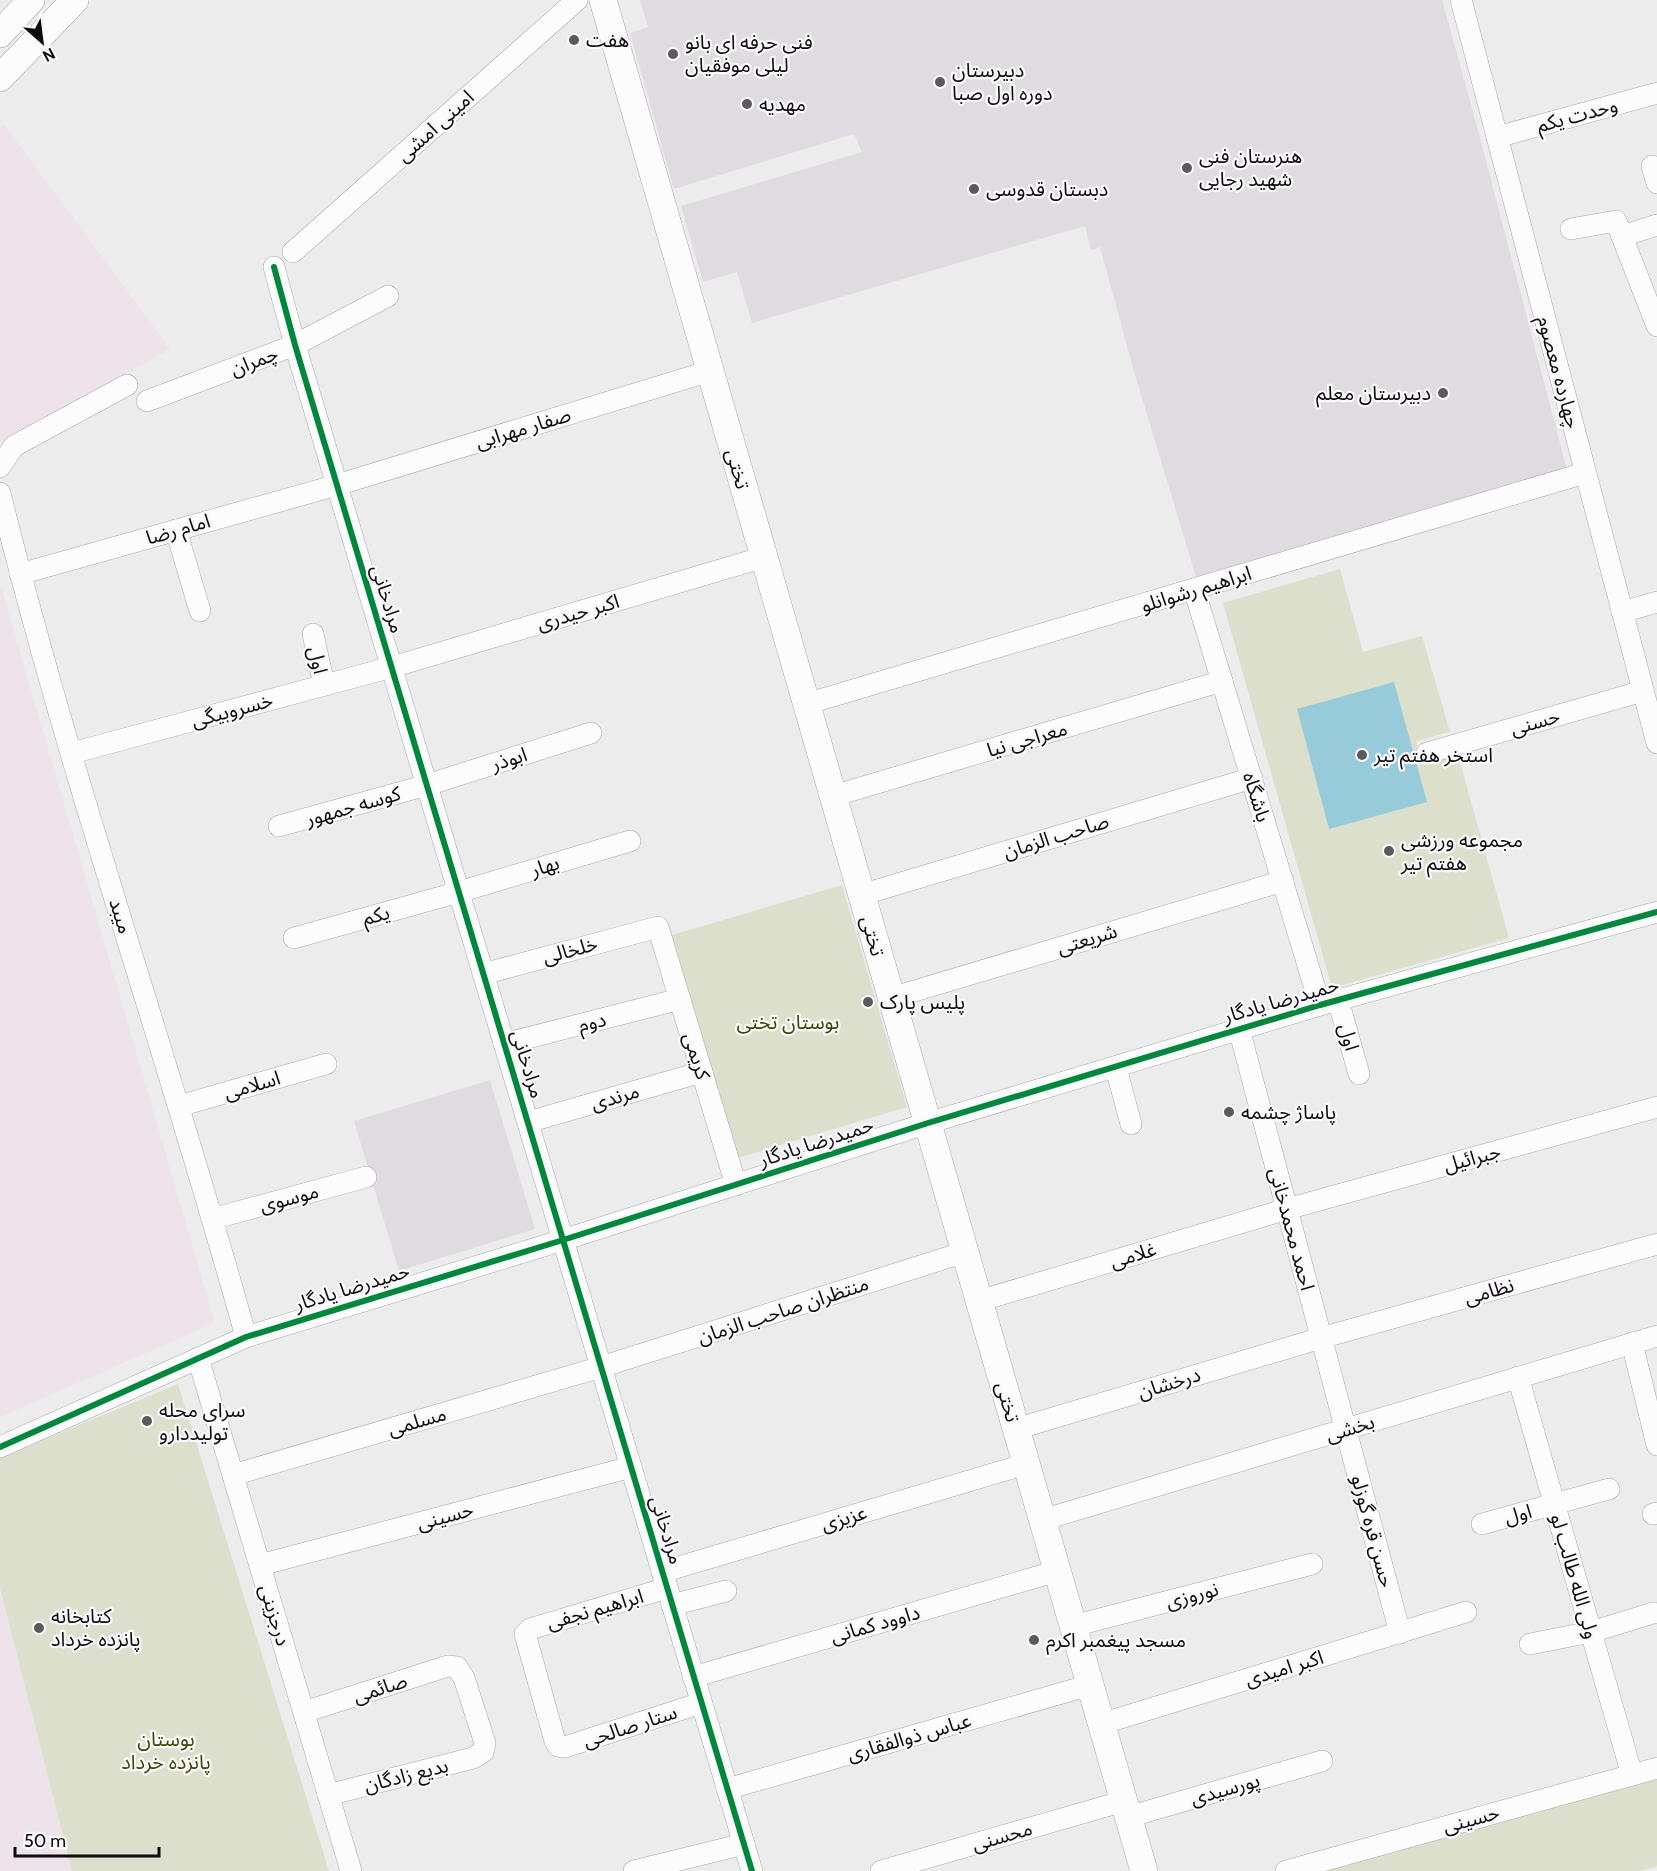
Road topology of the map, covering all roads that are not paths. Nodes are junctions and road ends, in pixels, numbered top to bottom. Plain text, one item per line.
1 (31, 0) edge
2 (75, 0) edge
3 (577, 0) edge
4 (603, 0) edge
5 (1461, 0) edge
6 (0, 34) edge
7 (0, 78) edge
8 (1657, 93) edge
9 (1497, 137) junction
10 (1657, 225) edge
11 (1570, 229) dead end
12 (1622, 236) junction
13 (293, 252) dead end
14 (274, 267) dead end
15 (388, 296) dead end
16 (1655, 314) edge
17 (295, 345) junction
18 (710, 371) junction
19 (127, 385) dead end
20 (147, 401) dead end
21 (0, 467) edge
22 (1585, 473) junction
23 (337, 485) junction
24 (0, 493) edge
25 (176, 530) junction
26 (764, 557) junction
27 (20, 574) junction
28 (1194, 589) junction
29 (1657, 602) edge
30 (200, 611) dead end
31 (1622, 612) junction
32 (313, 634) dead end
33 (392, 667) junction
34 (1222, 681) junction
35 (1647, 685) edge
36 (324, 686) junction
37 (806, 704) junction
38 (591, 733) dead end
39 (1656, 739) edge
40 (72, 753) junction
41 (1427, 753) dead end
42 (1252, 778) junction
43 (427, 785) junction
44 (833, 796) junction
45 (279, 826) dead end
46 (630, 841) dead end
47 (1283, 881) junction
48 (459, 892) junction
49 (861, 894) junction
50 (1657, 912) edge
51 (658, 927) joint
52 (294, 938) dead end
53 (483, 974) junction
54 (891, 998) junction
55 (680, 999) junction
56 (1329, 1002) junction
57 (1239, 1029) junction
58 (504, 1044) junction
59 (326, 1064) dead end
60 (1116, 1068) junction
61 (702, 1072) junction
62 (1359, 1074) dead end
63 (179, 1106) junction
64 (1657, 1107) edge
65 (528, 1122) junction
66 (928, 1123) junction
67 (1131, 1124) dead end
68 (366, 1177) dead end
69 (736, 1185) junction
70 (1287, 1209) junction
71 (212, 1219) junction
72 (563, 1240) junction
73 (1657, 1244) edge
74 (965, 1252) junction
75 (979, 1301) junction
76 (1657, 1336) edge
77 (246, 1337) junction
78 (1321, 1338) junction
79 (1632, 1343) junction
80 (198, 1358) junction
81 (601, 1367) junction
82 (1518, 1377) junction
83 (1016, 1429) junction
84 (1346, 1429) junction
85 (1656, 1440) edge
86 (0, 1447) edge
87 (1026, 1464) junction
88 (631, 1467) junction
89 (232, 1475) junction
90 (1609, 1489) dead end
91 (1554, 1504) junction
92 (1042, 1520) junction
93 (1482, 1524) dead end
94 (1312, 1564) dead end
95 (260, 1565) junction
96 (1057, 1571) junction
97 (667, 1588) junction
98 (726, 1590) dead end
99 (1466, 1612) dead end
100 (1653, 1613) dead end
101 (1073, 1626) junction
102 (1591, 1632) junction
103 (1400, 1633) junction
104 (1530, 1644) dead end
105 (693, 1677) junction
106 (1090, 1685) junction
107 (701, 1703) junction
108 (304, 1712) junction
109 (1101, 1724) junction
110 (558, 1746) joint
111 (483, 1752) joint
112 (1322, 1761) dead end
113 (1657, 1768) edge
114 (1632, 1775) junction
115 (727, 1789) junction
116 (328, 1795) junction
117 (1126, 1809) junction
118 (744, 1844) junction
119 (351, 1871) edge
120 (634, 1871) edge
121 (752, 1871) edge
122 (881, 1871) edge
123 (1144, 1871) edge
124 (1286, 1871) edge

1 - 6 main road
2 - 7 main road
3 - 13 street, امینی امشی
4 - 18 main road, تختی
5 - 9 street, چهارده معصوم
8 - 9 street, وحدت یکم
9 - 22 street, چهارده معصوم
10 - 12 street
11 - 12 street
12 - 16 street
14 - 17 street, مرادخانی
15 - 17 street, چمران
17 - 20 street, چمران
17 - 23 street, مرادخانی
18 - 23 street, صفار مهرابی
18 - 26 main road, تختی
19 - 21 street
22 - 28 street, ابراهیم رشوانلو
22 - 31 street, چهارده معصوم
23 - 25 street, امام رضا
23 - 33 street, مرادخانی
24 - 27 street, میبد
25 - 27 street, امام رضا
25 - 30 street
26 - 33 street, اکبر حیدری
26 - 37 main road, تختی
27 - 40 street, میبد
28 - 34 street, باشگاه
28 - 37 street, ابراهیم رشوانلو
29 - 31 street
31 - 35 street, چهارده معصوم
32 - 36 street, اول
33 - 36 street, خسروبیگی
33 - 43 street, مرادخانی
34 - 42 street, باشگاه
34 - 44 street, معراجی نیا
35 - 39 street, چهارده معصوم
35 - 41 street, حسنی
36 - 40 street, خسروبیگی
37 - 44 main road, تختی
38 - 43 street, ابوذر
40 - 63 street, میبد
42 - 47 street, باشگاه
42 - 49 street, صاحب الزمان
43 - 45 street, کوسه جمهور
43 - 48 street, مرادخانی
44 - 49 main road, تختی
46 - 48 street, بهار
47 - 54 street, شریعتی
47 - 56 street, باشگاه
48 - 52 street, یکم
48 - 53 street, مرادخانی
49 - 54 main road, تختی
50 - 56 street, حمیدرضا یادگار
51 - 53 street, خلخالی
51 - 55 street, کریمی
53 - 58 street, مرادخانی
54 - 66 main road, تختی
55 - 58 street, دوم
55 - 61 street, کریمی
56 - 57 street, حمیدرضا یادگار
56 - 62 street, اول
57 - 60 street, حمیدرضا یادگار
57 - 70 street, احمد محمدخانی
58 - 65 street, مرادخانی
59 - 63 street, اسلامی
60 - 66 street, حمیدرضا یادگار
60 - 67 street
61 - 65 street, مرندی
61 - 69 street, کریمی
63 - 71 street, میبد
64 - 70 street, جبرائیل
65 - 72 street, مرادخانی
66 - 69 street, حمیدرضا یادگار
66 - 74 main road, تختی
68 - 71 street, موسوی
69 - 72 street, حمیدرضا یادگار
70 - 75 street, غلامی
70 - 78 street, احمد محمدخانی
71 - 77 street, میبد
72 - 77 street, حمیدرضا یادگار
72 - 81 street, مرادخانی
73 - 78 street, نظامی
74 - 75 main road, تختی
74 - 81 street, منتظران صاحب الزمان
75 - 83 main road, تختی
76 - 79 street, بخشی
77 - 80 street, حمیدرضا یادگار
78 - 83 street, درخشان
78 - 84 street, احمد محمدخانی
79 - 82 street, بخشی
79 - 85 street
80 - 86 street, حمیدرضا یادگار
80 - 89 street, درجزینی
81 - 88 street, مرادخانی
81 - 89 street, مسلمی
82 - 84 street, بخشی
82 - 91 street, ولی الله طالب لو
83 - 87 main road, تختی
84 - 92 street, بخشی
84 - 103 street, حسن قره گوزلو
87 - 92 main road, تختی
87 - 97 street, عزیزی
88 - 95 street, حسینی
88 - 97 street, مرادخانی
89 - 95 street, درجزینی
90 - 91 street
91 - 93 street, اول
91 - 102 street, ولی الله طالب لو
92 - 96 main road, تختی
94 - 101 street, نوروزی
95 - 108 street, درجزینی
96 - 101 main road, تختی
96 - 105 street, داوود کمانی
97 - 98 street
97 - 105 street, مرادخانی
97 - 110 street, ابراهیم نجفی
99 - 103 street, اکبر امیدی
100 - 102 street
101 - 106 main road, تختی
102 - 104 street
102 - 114 street, ولی الله طالب لو
103 - 109 street, اکبر امیدی
105 - 107 street, مرادخانی
106 - 109 main road, تختی
106 - 115 street, عباس ذوالفقاری
107 - 110 street, ستار صالحی
107 - 115 street, مرادخانی
108 - 111 street, صائمی
108 - 116 street, درجزینی
109 - 117 main road, تختی
111 - 116 street, بدیع زادگان
112 - 117 street, پورسیدی
113 - 114 street, حسینی
114 - 124 street, حسینی
115 - 118 street, مرادخانی
116 - 119 street, درجزینی
117 - 122 street, محسنی
117 - 123 main road, تختی
118 - 120 street
118 - 121 street, مرادخانی

